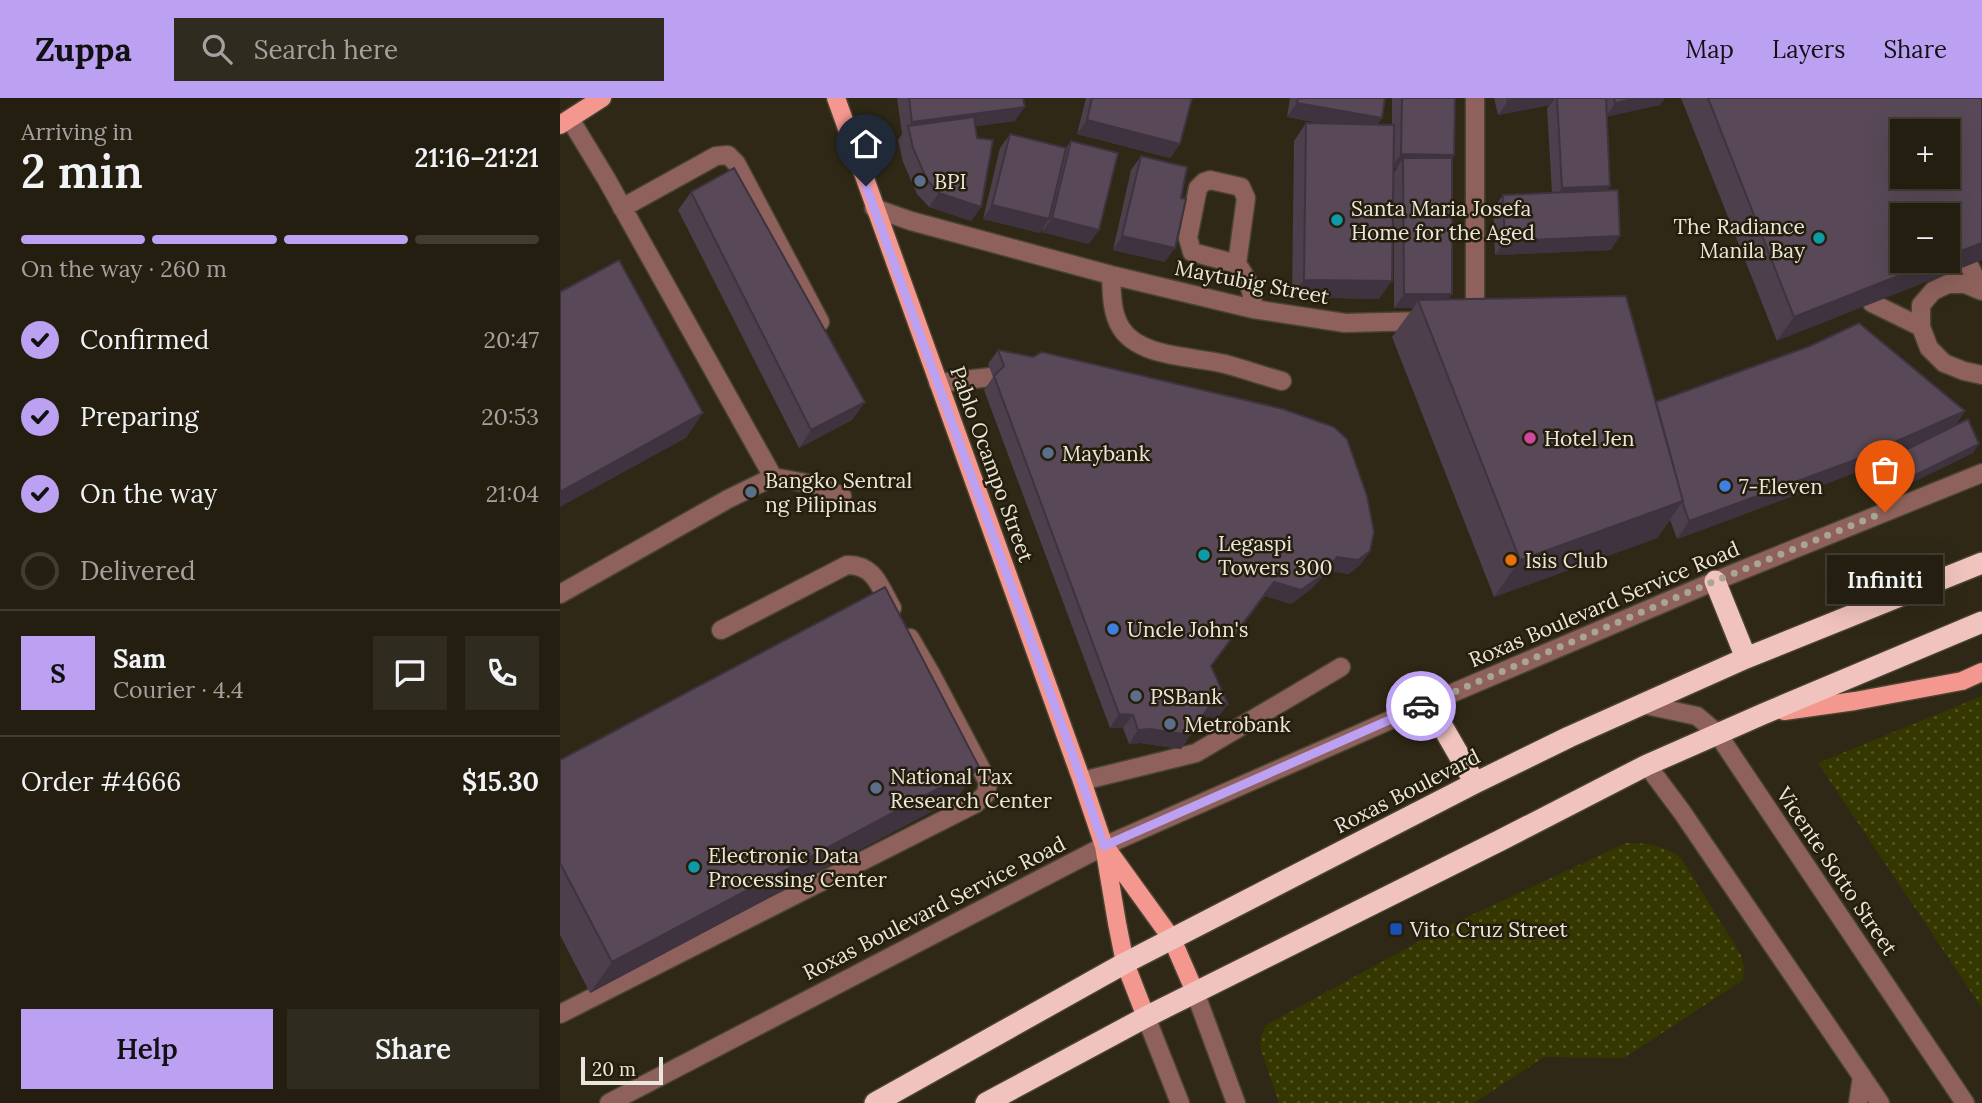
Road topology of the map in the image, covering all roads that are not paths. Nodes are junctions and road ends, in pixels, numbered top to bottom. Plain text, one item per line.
1 (602, 98) edge
2 (836, 98) edge
3 (1475, 98) edge
4 (565, 122) edge
5 (622, 208) junction
6 (874, 208) junction
7 (1237, 264) junction
8 (1969, 265) edge
9 (1111, 275) junction
10 (1982, 290) edge
11 (1872, 303) edge
12 (1253, 309) junction
13 (820, 322) edge
14 (1921, 327) junction
15 (1982, 375) edge
16 (991, 377) edge
17 (1282, 381) dead end
18 (938, 383) junction
19 (1982, 473) edge
20 (772, 477) junction
21 (842, 496) dead end
22 (1982, 564) edge
23 (1715, 581) junction
24 (560, 594) edge
25 (1982, 622) edge
26 (721, 630) dead end
27 (1746, 658) junction
28 (1342, 667) dead end
29 (1982, 673) edge
30 (1429, 703) junction
31 (1641, 704) junction
32 (1763, 713) junction
33 (1717, 733) junction
34 (1647, 765) junction
35 (1082, 780) junction
36 (1475, 783) junction
37 (1104, 846) junction
38 (1172, 939) junction
39 (1125, 963) junction
40 (1195, 992) junction
41 (560, 1014) edge
42 (1146, 1017) junction
43 (1862, 1076) junction
44 (609, 1103) edge
45 (875, 1103) edge
46 (986, 1103) edge
47 (1180, 1103) edge
48 (1236, 1103) edge
49 (1858, 1103) edge
50 (1880, 1103) edge
51 (1965, 1103) edge

1 - 4 main road
2 - 6 main road, Pablo Ocampo Street
3 - 12 street, Maytubig Street
4 - 5 street
5 - 13 street
5 - 20 street
6 - 9 street, Maytubig Street
6 - 18 main road, Pablo Ocampo Street
7 - 7 street
7 - 12 street
8 - 10 street
9 - 12 street, Maytubig Street
9 - 17 street
10 - 14 street
11 - 14 street
14 - 15 street
16 - 18 street
18 - 35 main road, Pablo Ocampo Street
19 - 23 street, Roxas Boulevard Service Road
20 - 21 street
20 - 24 street
22 - 27 highway, Roxas Boulevard
23 - 27 highway
23 - 30 street, Roxas Boulevard Service Road
25 - 32 highway
26 - 41 street
27 - 31 highway, Roxas Boulevard
28 - 35 street
29 - 32 main road
30 - 36 highway
30 - 37 street, Roxas Boulevard Service Road
31 - 33 street, Vicente Sotto Street
31 - 36 highway, Roxas Boulevard
32 - 33 highway
33 - 34 highway
33 - 51 street, Vicente Sotto Street
34 - 40 highway
34 - 43 street
35 - 37 main road, Pablo Ocampo Street
36 - 38 highway, Roxas Boulevard
37 - 38 main road, Pablo Ocampo Street
37 - 39 main road, Pablo Ocampo Street
37 - 44 street, Roxas Boulevard Service Road
38 - 39 highway, Roxas Boulevard
38 - 40 main road, Pablo Ocampo Street
39 - 42 main road, Pablo Ocampo Street
39 - 45 highway, Roxas Boulevard
40 - 42 highway
40 - 48 street
42 - 46 highway
42 - 47 street
43 - 49 street
43 - 50 street

